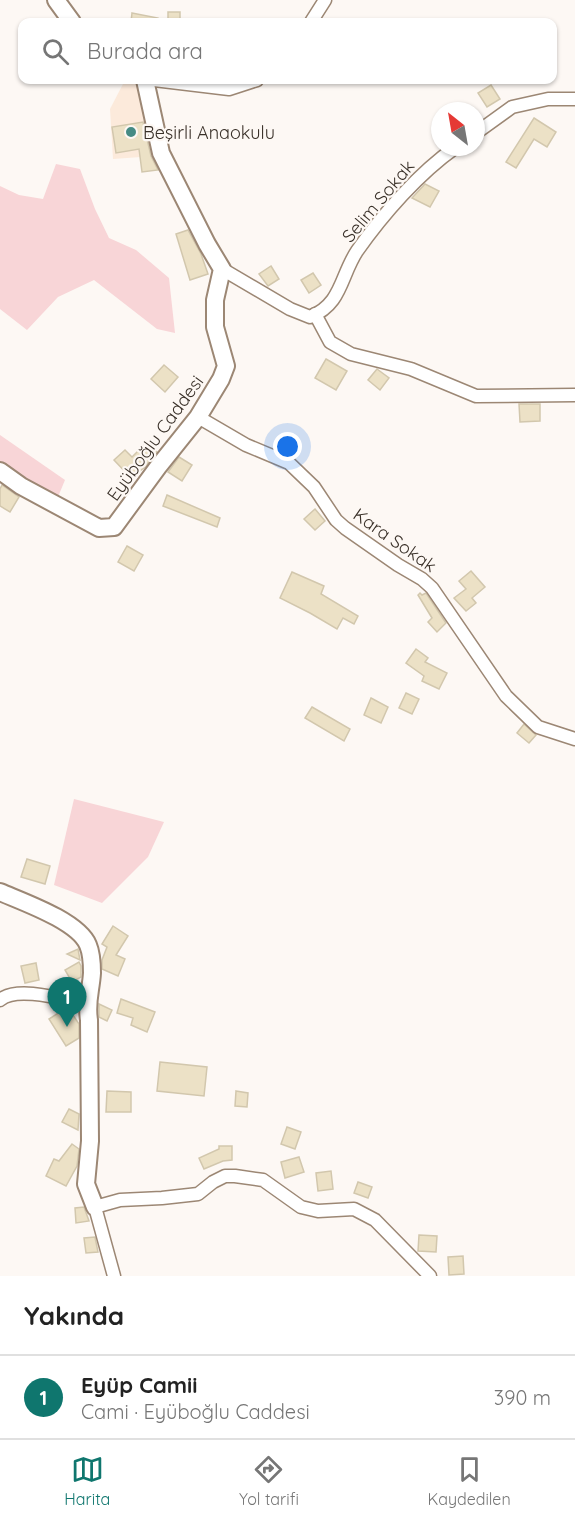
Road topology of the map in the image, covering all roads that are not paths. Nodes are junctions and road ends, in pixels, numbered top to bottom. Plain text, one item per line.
1 (56, 0) edge
2 (325, 0) edge
3 (69, 18) edge
4 (314, 18) edge
5 (146, 84) edge
6 (187, 84) edge
7 (245, 84) edge
8 (575, 99) edge
9 (485, 126) edge
10 (444, 156) edge
11 (222, 269) junction
12 (315, 314) junction
13 (575, 395) edge
14 (198, 417) junction
15 (0, 471) edge
16 (575, 739) edge
17 (0, 892) edge
18 (0, 1000) edge
19 (86, 1004) junction
20 (95, 1207) junction
21 (114, 1276) edge
22 (430, 1276) edge

1 - 3 street
2 - 4 street
5 - 11 street
6 - 7 street
8 - 9 street
10 - 12 street, Selim Sokak
11 - 12 street
11 - 14 street, Eyüboğlu Caddesi
12 - 13 street
14 - 15 street, Eyüboğlu Caddesi
14 - 16 street, Kara Sokak
17 - 19 street
18 - 19 street
19 - 20 street
20 - 21 street
20 - 22 street

